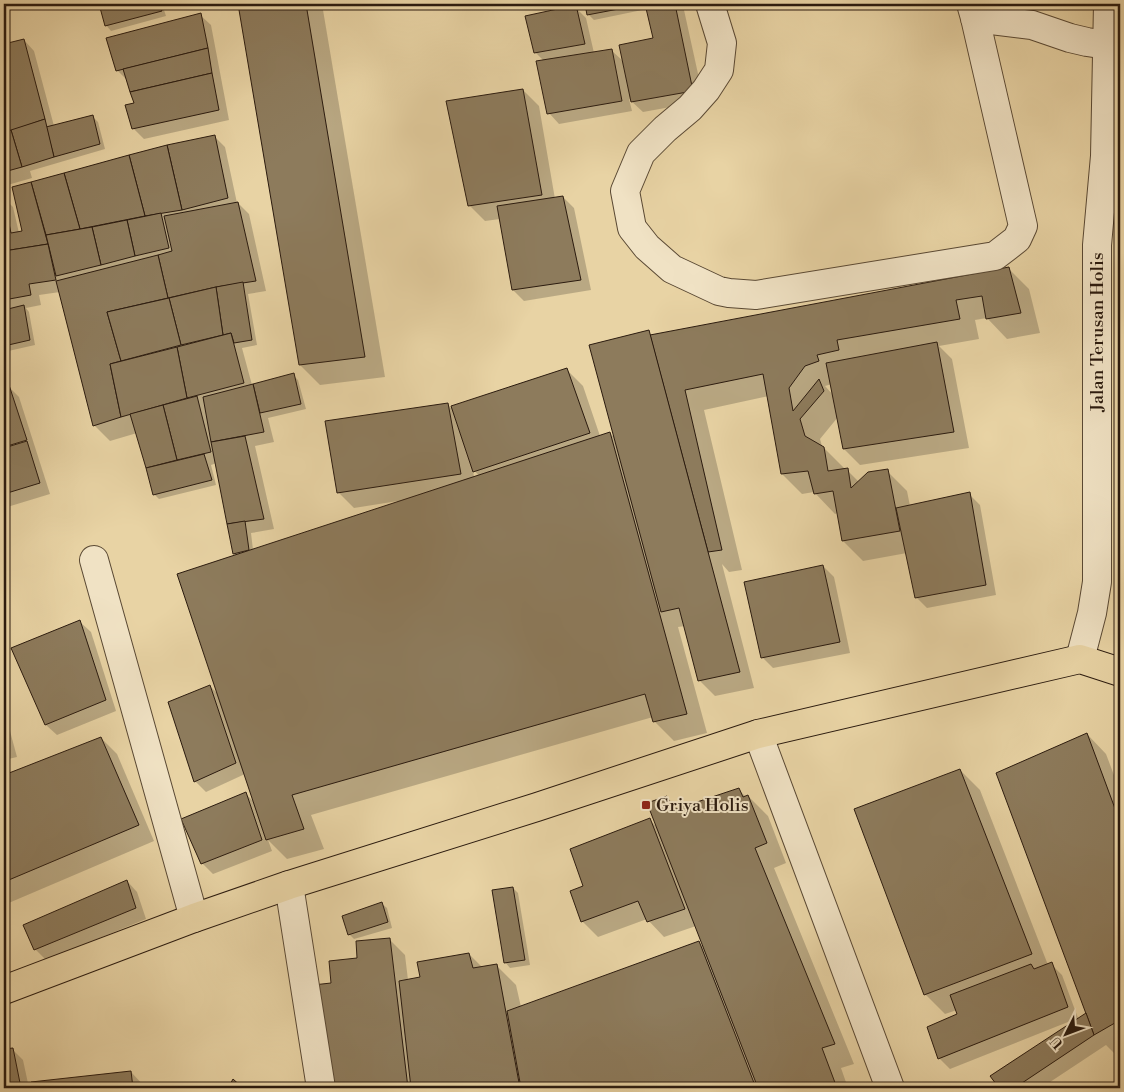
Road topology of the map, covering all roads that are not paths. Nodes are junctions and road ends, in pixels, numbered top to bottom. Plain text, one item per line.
1 (710, 4) edge
2 (1108, 4) edge
3 (973, 11) edge
4 (1019, 13) edge
5 (1107, 45) junction
6 (1113, 155) edge
7 (94, 560) dead end
8 (1080, 659) junction
9 (1120, 672) edge
10 (758, 734) junction
11 (289, 885) junction
12 (194, 918) junction
13 (4, 990) edge
14 (321, 1088) edge
15 (890, 1088) edge

1 - 3 street
2 - 5 street, Jalan Terusan Holis
3 - 4 street
4 - 5 street
5 - 6 street, Jalan Terusan Holis
6 - 8 street, Jalan Terusan Holis
7 - 12 street
8 - 9 main road
8 - 10 main road
10 - 11 main road
10 - 15 street
11 - 12 main road
11 - 14 street
12 - 13 main road

